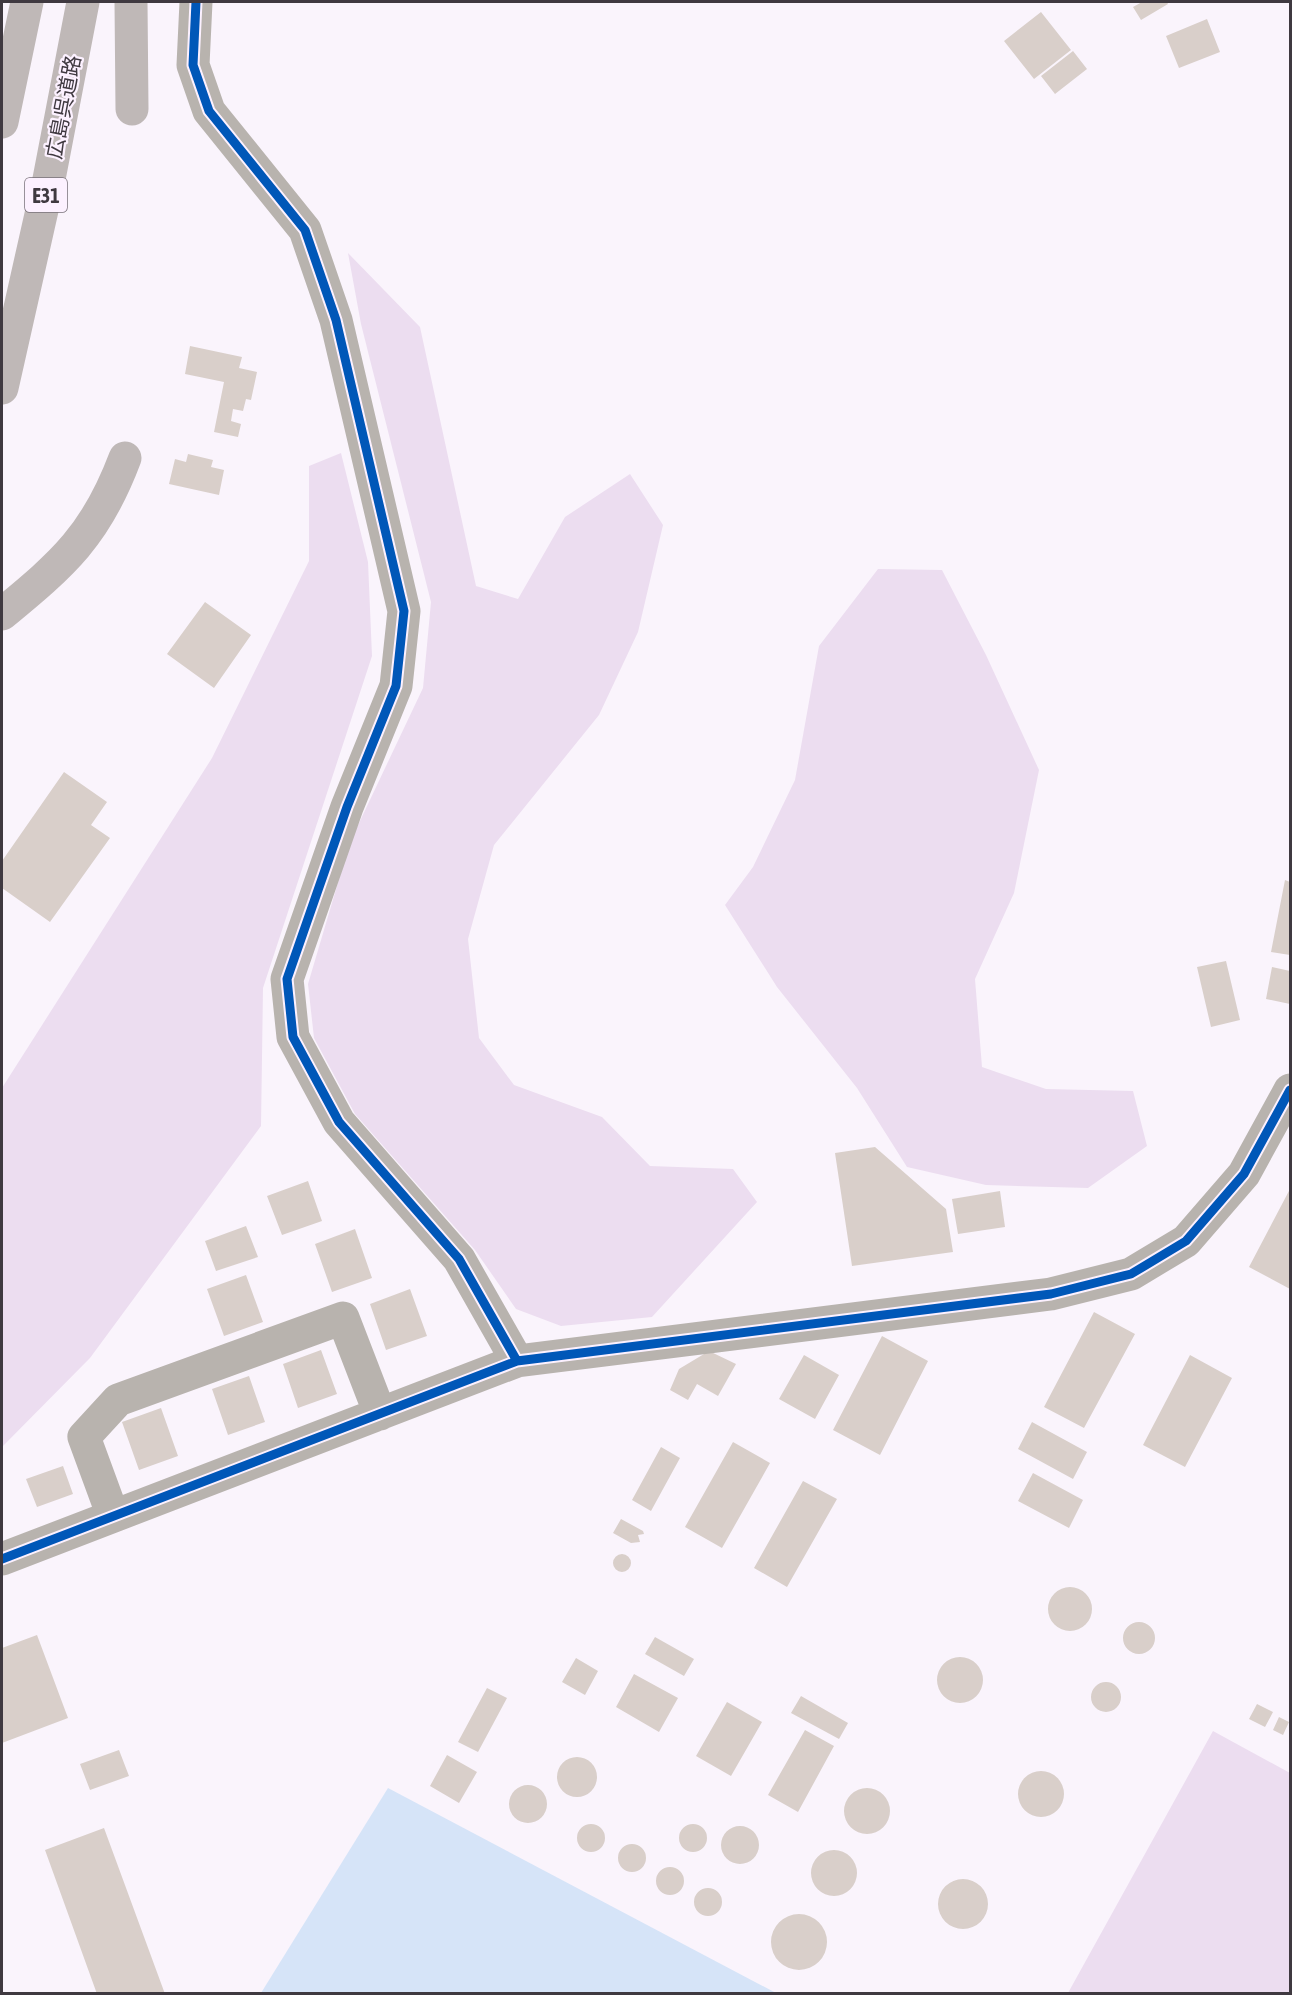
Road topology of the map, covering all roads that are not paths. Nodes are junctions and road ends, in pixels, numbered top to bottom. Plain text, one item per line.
1 (27, 2) edge
2 (83, 2) edge
3 (131, 2) edge
4 (196, 2) edge
5 (132, 109) dead end
6 (2, 122) edge
7 (2, 388) edge
8 (125, 458) dead end
9 (2, 614) edge
10 (1290, 1090) edge
11 (517, 1361) junction
12 (380, 1414) junction
13 (113, 1516) junction
14 (2, 1559) edge

1 - 6 highway
2 - 7 highway, 広島呉道路 / E31
3 - 5 highway
4 - 11 street
8 - 9 highway
10 - 11 street
11 - 12 street
12 - 13 street
12 - 13 street
13 - 14 street

